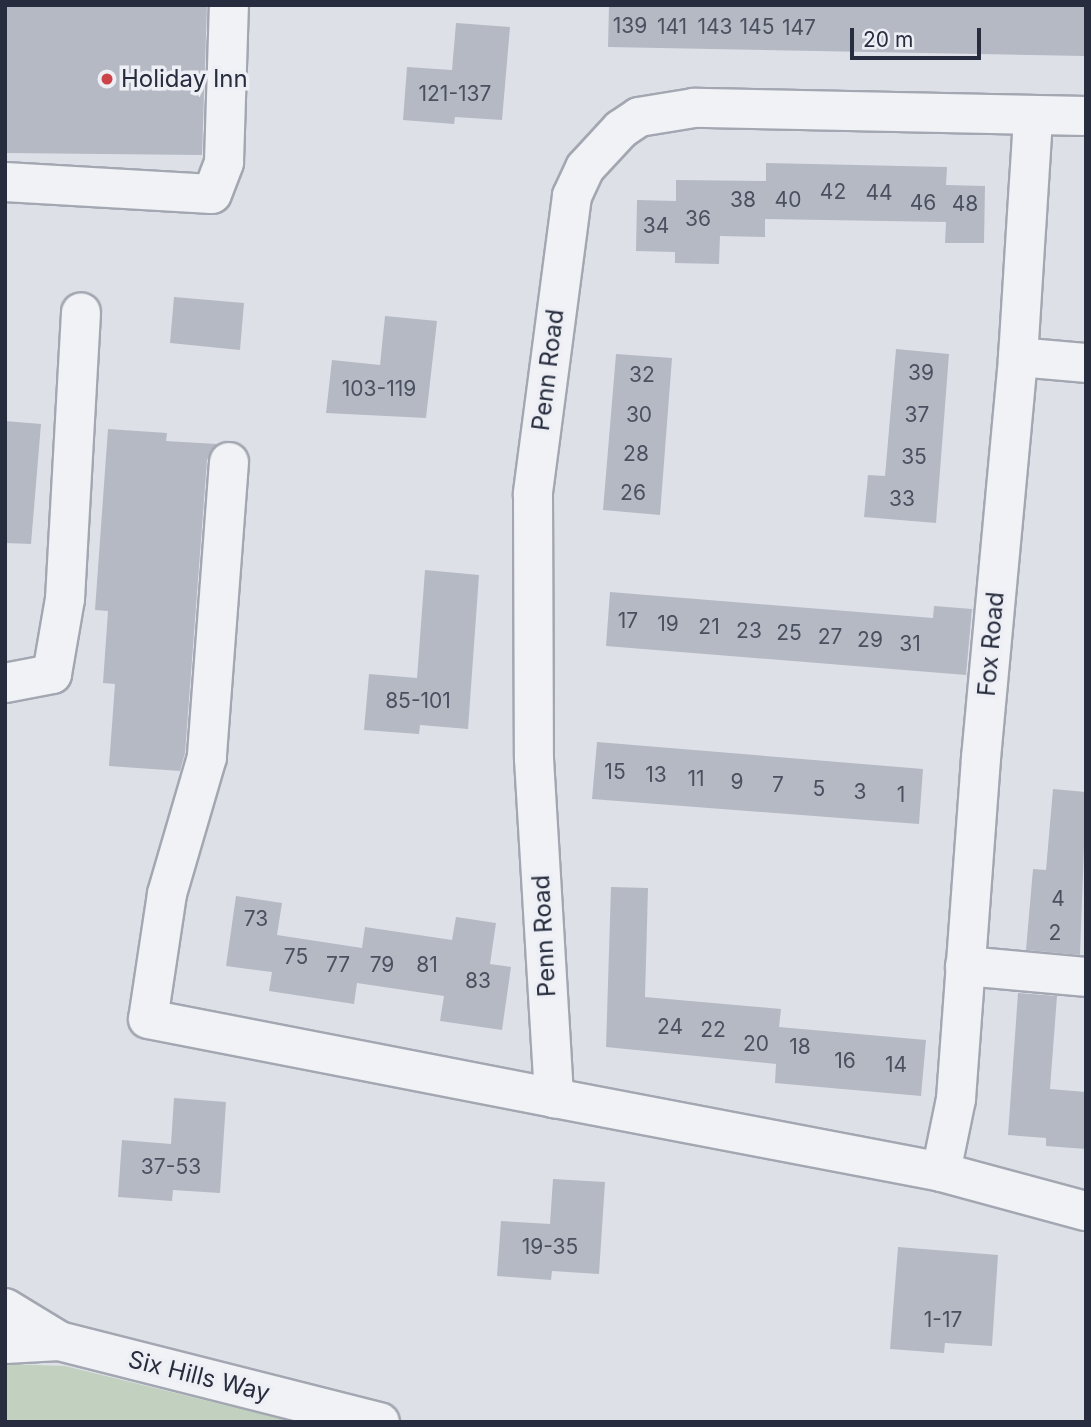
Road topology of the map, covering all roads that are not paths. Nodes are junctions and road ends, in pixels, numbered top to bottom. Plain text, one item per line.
1 (229, 5) edge
2 (1033, 116) junction
3 (1086, 116) edge
4 (5, 182) edge
5 (81, 312) dead end
6 (1018, 357) junction
7 (1086, 363) edge
8 (229, 462) dead end
9 (5, 682) edge
10 (965, 966) junction
11 (1086, 977) edge
12 (554, 1098) junction
13 (941, 1172) junction
14 (1086, 1211) edge
15 (5, 1308) edge
16 (59, 1341) junction
17 (5, 1344) edge
18 (380, 1422) edge

1 - 4 street
2 - 3 street, Penn Road
2 - 6 street, Fox Road
2 - 12 street, Penn Road
5 - 9 street
6 - 7 street
6 - 10 street, Fox Road
8 - 12 street
10 - 11 street
10 - 13 street, Fox Road
12 - 13 street
13 - 14 street
15 - 16 street, Six Hills Way
16 - 17 street, Six Hills Way
16 - 18 street, Six Hills Way

